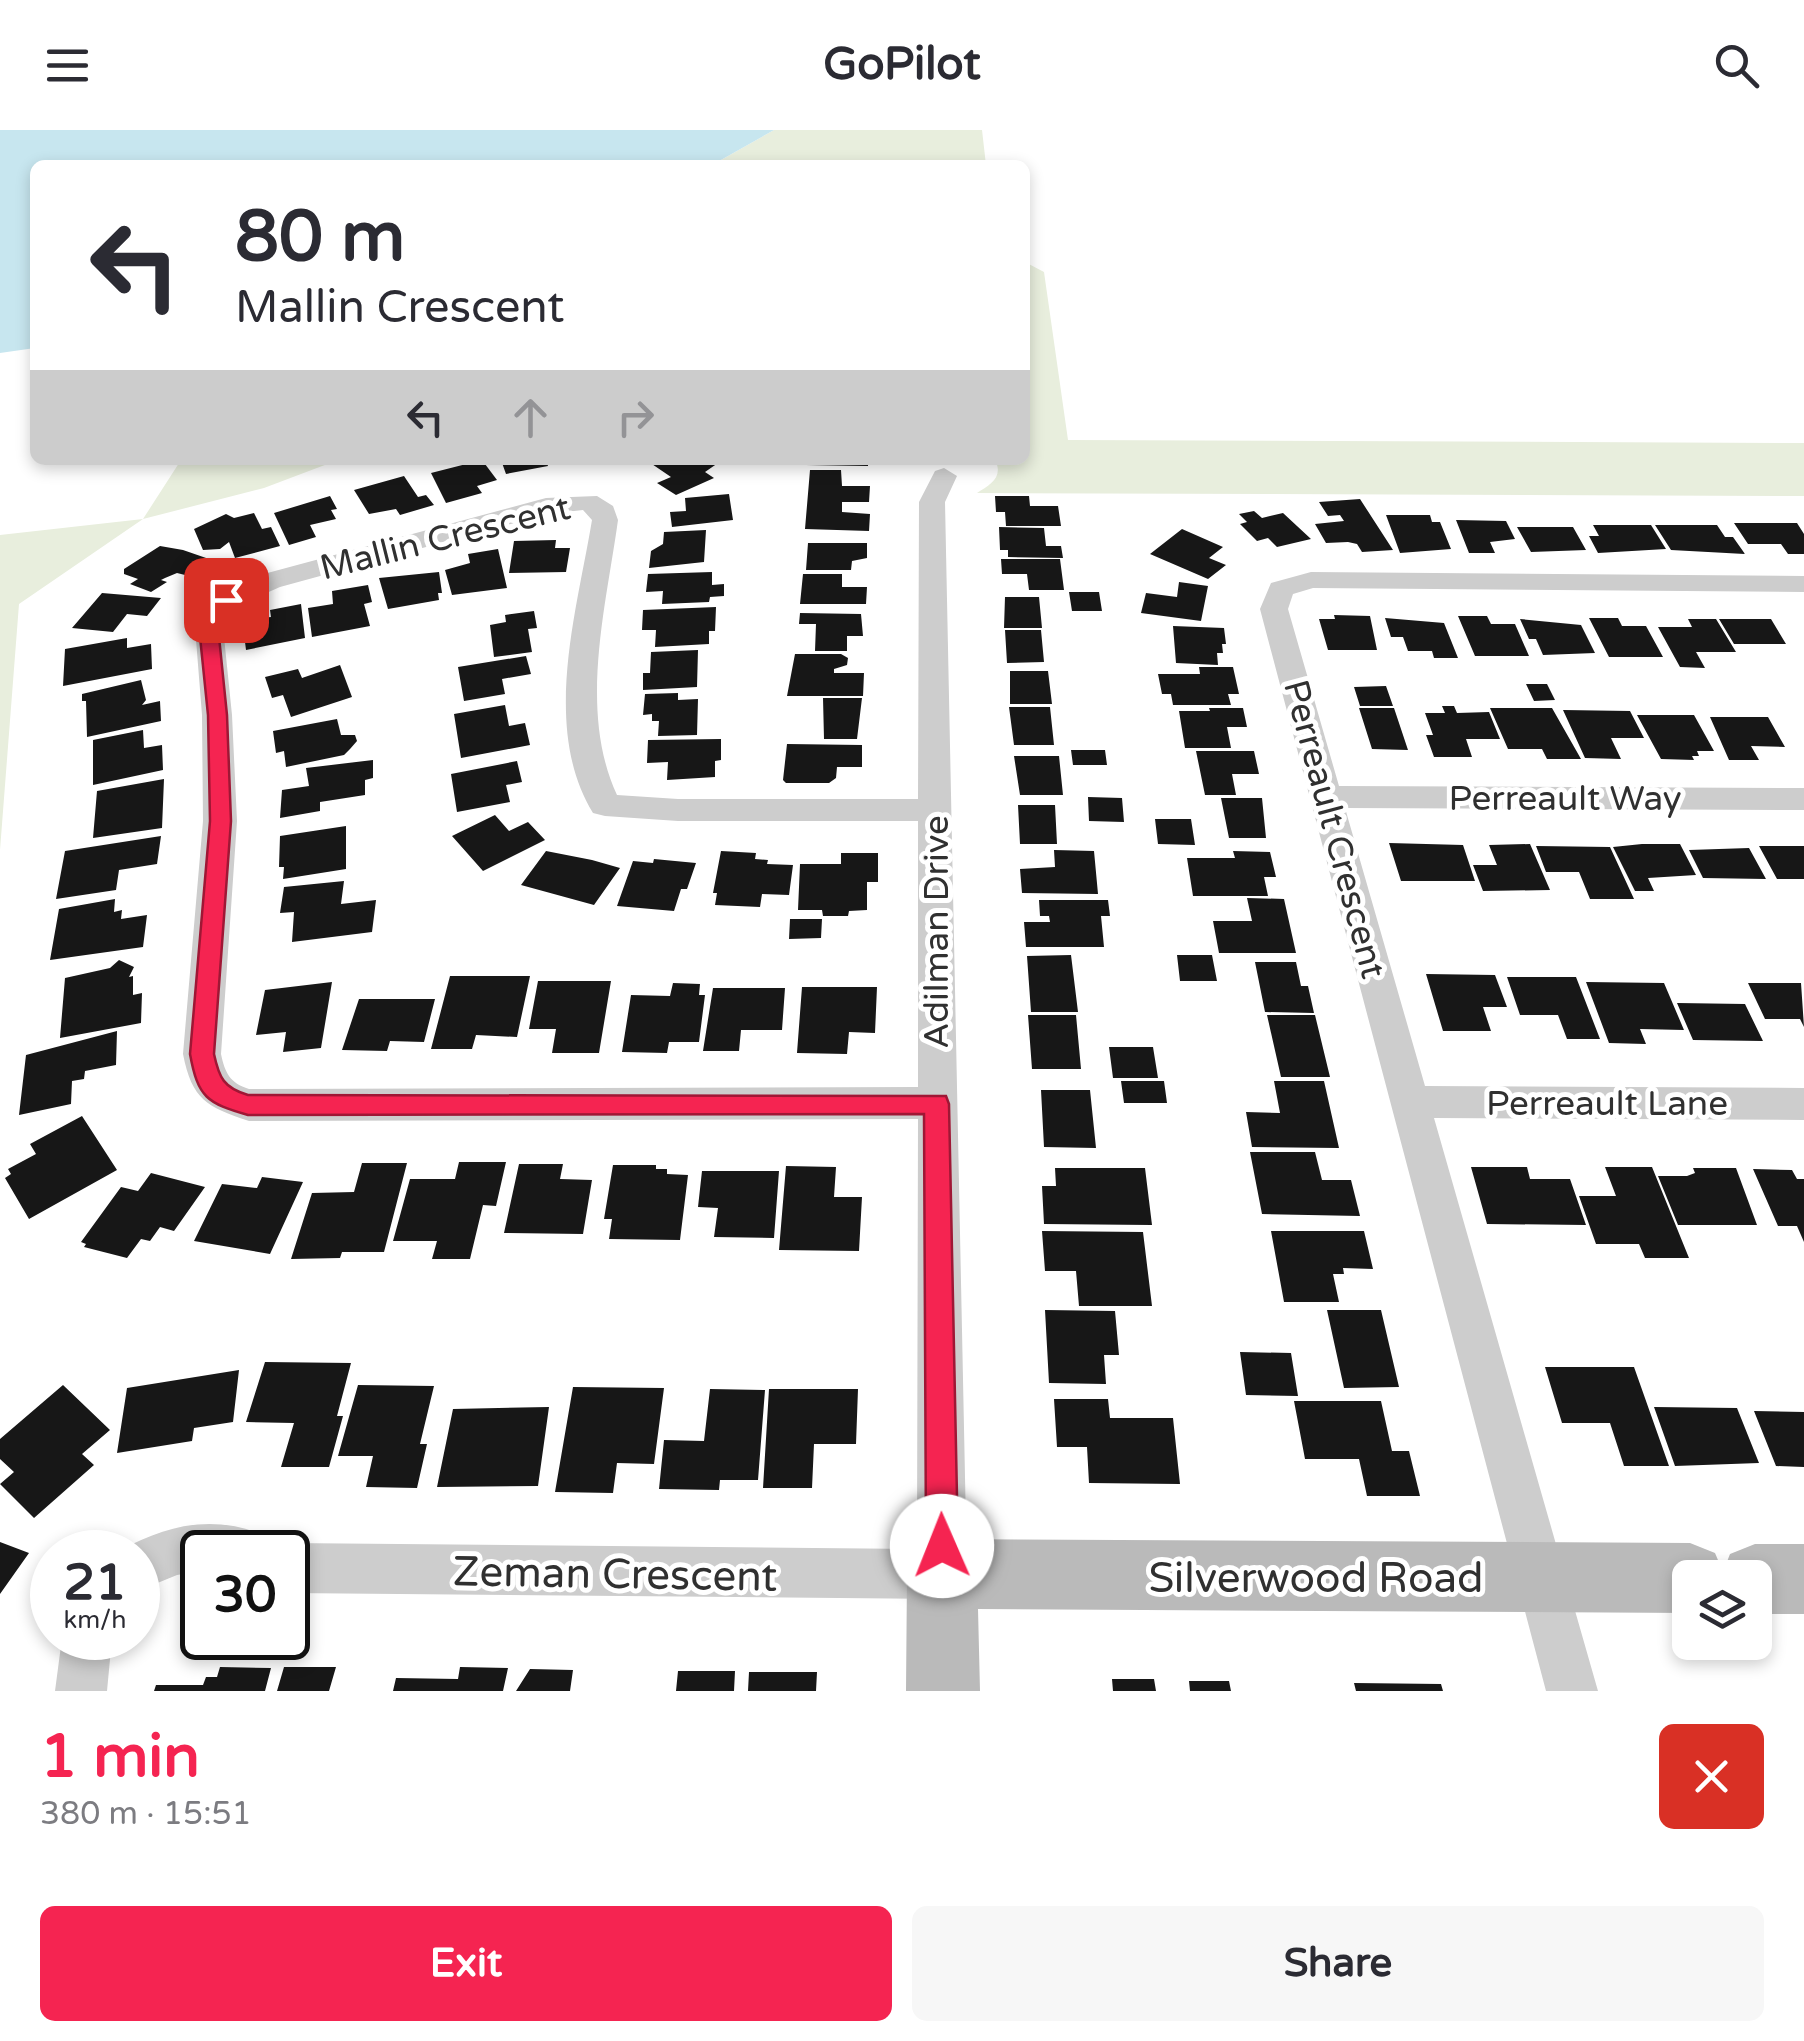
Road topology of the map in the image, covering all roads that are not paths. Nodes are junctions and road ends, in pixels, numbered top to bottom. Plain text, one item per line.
1 (944, 476) dead end
2 (1804, 584) edge
3 (1326, 796) junction
4 (1804, 799) edge
5 (935, 810) junction
6 (1410, 1102) junction
7 (937, 1104) junction
8 (1804, 1104) edge
9 (310, 1568) edge
10 (942, 1574) junction
11 (1541, 1577) junction
12 (1672, 1578) edge
13 (1772, 1578) edge
14 (1804, 1579) edge
15 (84, 1660) edge
16 (81, 1691) edge
17 (943, 1691) edge
18 (1572, 1691) edge

1 - 5 street, Adilman Drive
2 - 3 street, Perreault Crescent
3 - 4 street, Perreault Way
3 - 6 street, Perreault Crescent
5 - 7 street, Adilman Drive
5 - 7 street, Mallin Crescent
6 - 8 street, Perreault Lane
6 - 11 street, Perreault Crescent
7 - 10 street, Adilman Drive
9 - 10 street, Zeman Crescent
10 - 11 street, Silverwood Road
10 - 17 street, Adilman Drive
11 - 12 street, Silverwood Road
11 - 18 street, Perreault Crescent
13 - 14 street
15 - 16 street

